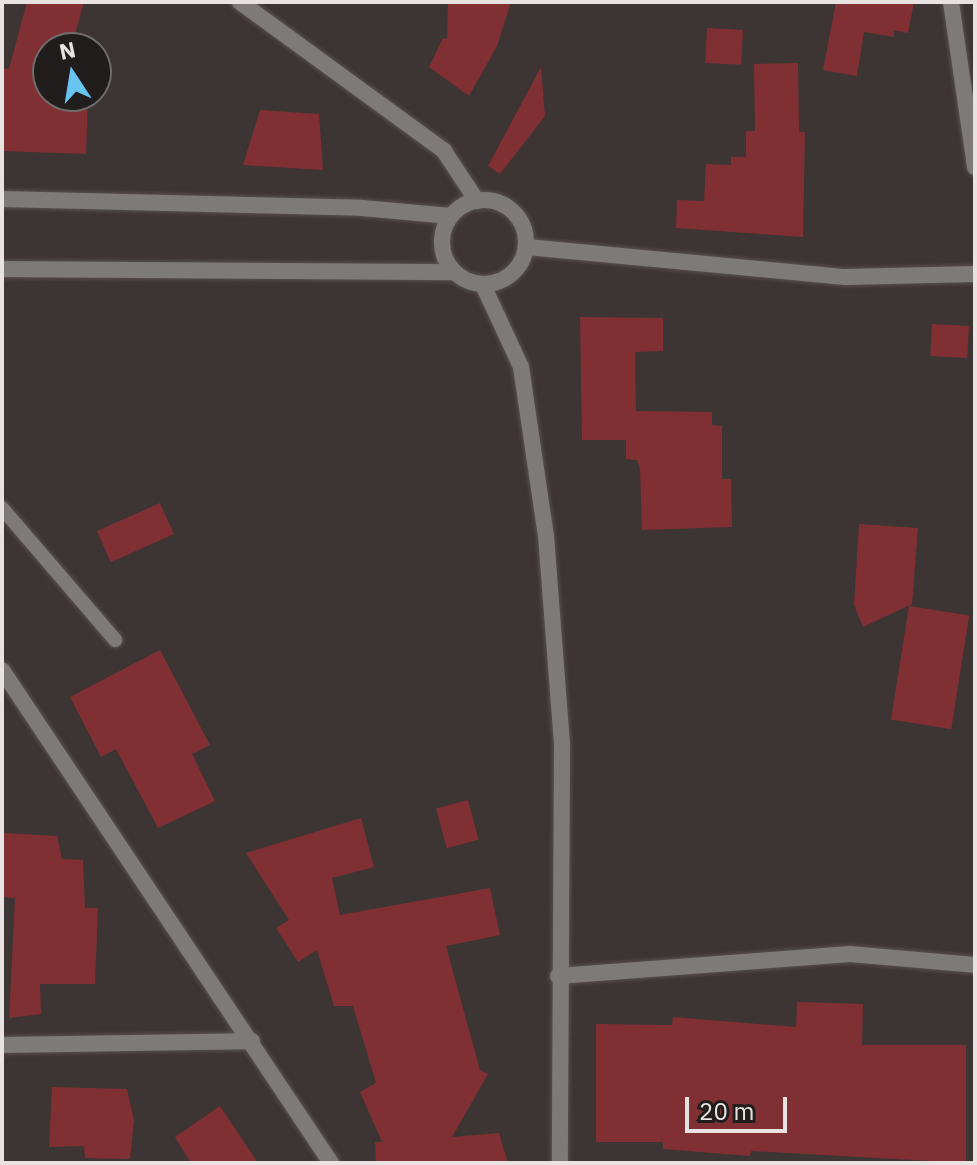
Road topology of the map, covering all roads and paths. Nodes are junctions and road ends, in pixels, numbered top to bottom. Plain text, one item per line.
1 (240, 2) edge
2 (951, 2) edge
3 (975, 167) edge
4 (2, 199) edge
5 (477, 201) junction
6 (451, 216) junction
7 (527, 247) junction
8 (2, 269) edge
9 (454, 272) junction
10 (975, 274) edge
11 (483, 285) junction
12 (2, 508) edge
13 (115, 640) dead end
14 (2, 670) edge
15 (975, 965) edge
16 (558, 976) junction
17 (252, 1041) junction
18 (2, 1045) edge
19 (331, 1163) edge
20 (560, 1163) edge

1 - 5 street
2 - 3 street
4 - 6 street
5 - 6 street
5 - 7 street
6 - 9 street
7 - 10 street
7 - 11 street
8 - 9 street
9 - 11 street
11 - 16 street
12 - 13 lane
14 - 17 street
15 - 16 street
16 - 20 street
17 - 18 street
17 - 19 street

